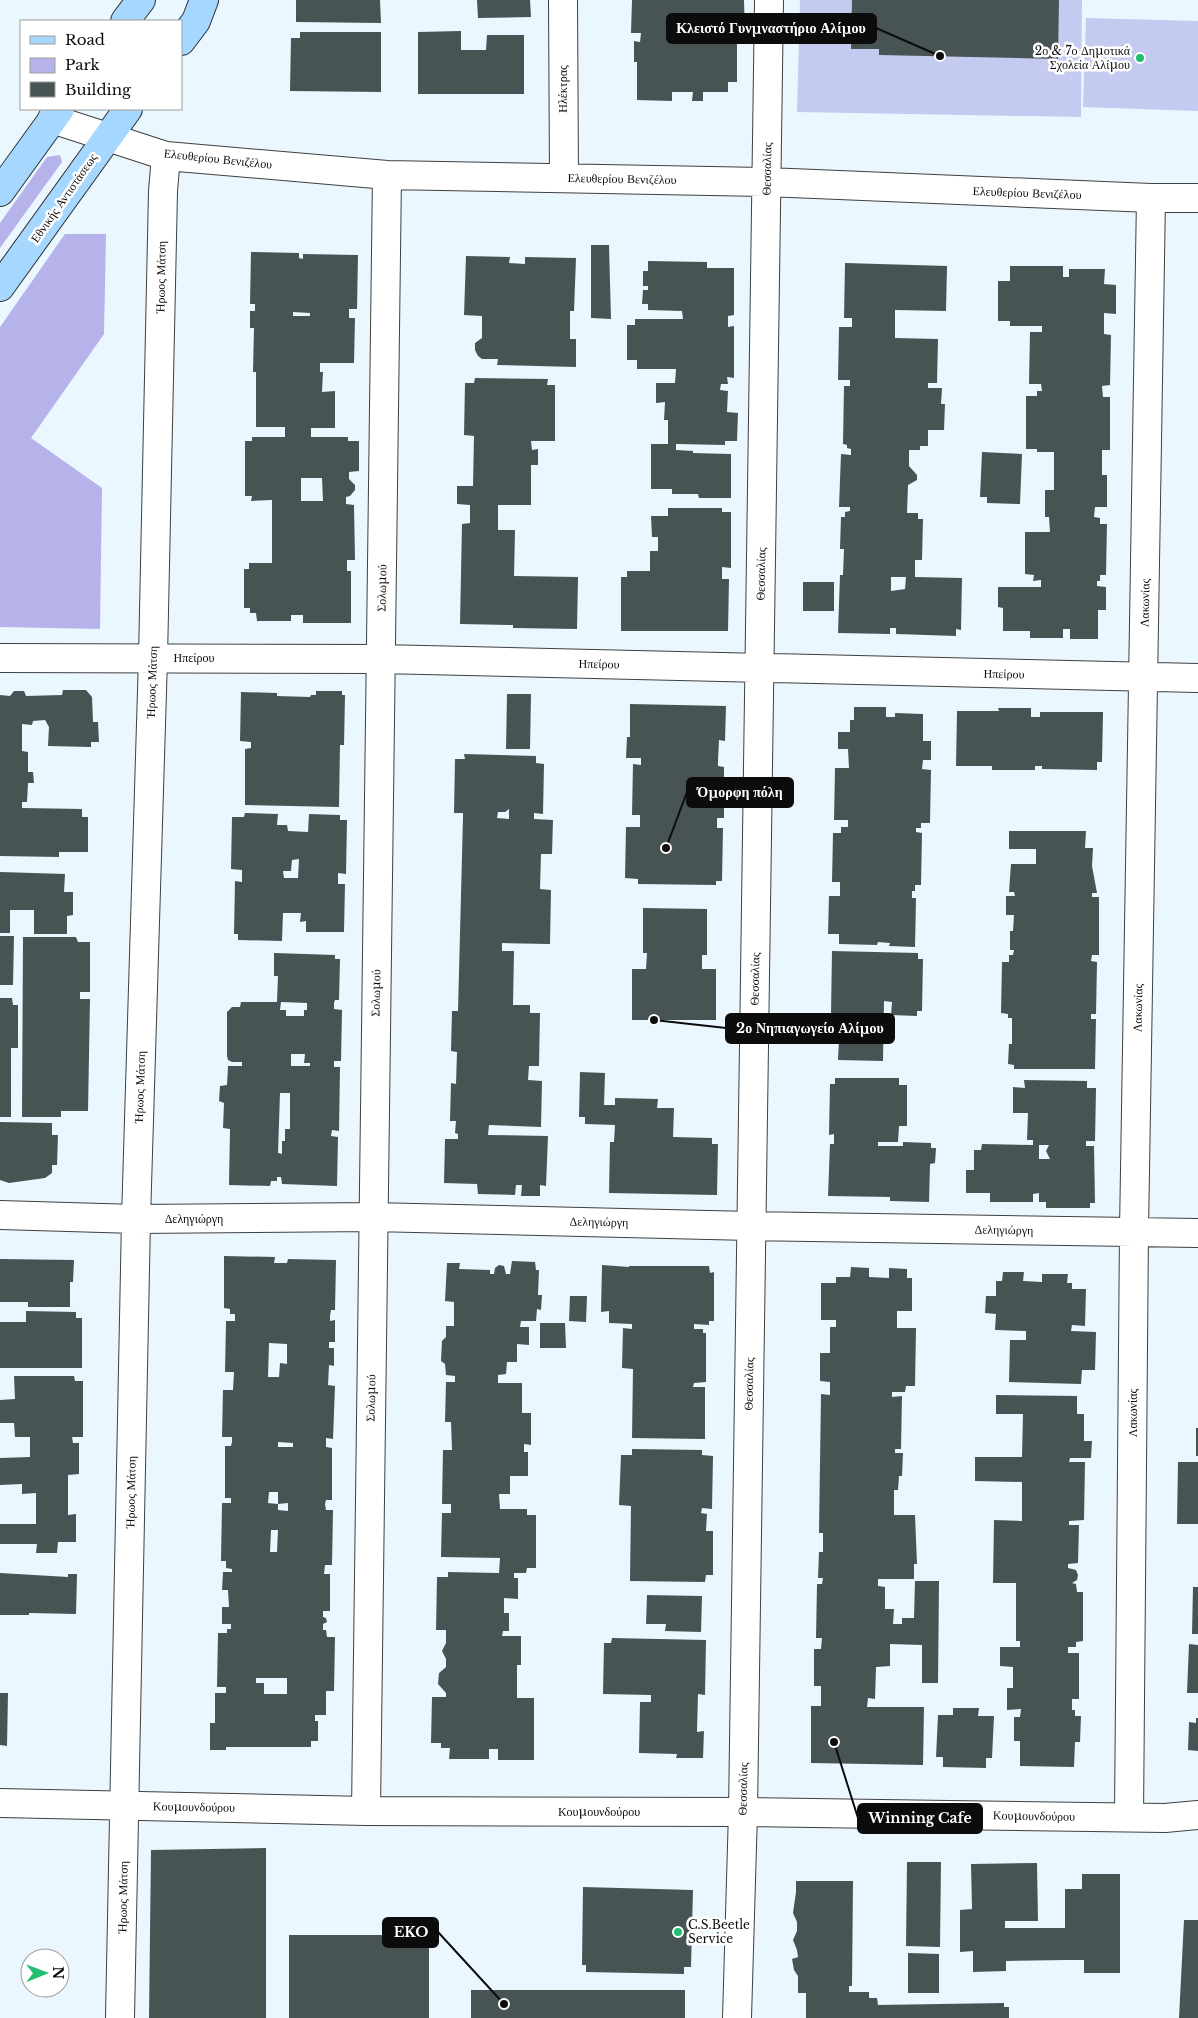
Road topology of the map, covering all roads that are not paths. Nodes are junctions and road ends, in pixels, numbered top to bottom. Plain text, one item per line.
1 (141, 0) edge
2 (204, 0) edge
3 (563, 0) edge
4 (769, 0) edge
5 (126, 20) edge
6 (182, 39) edge
7 (127, 110) edge
8 (56, 114) edge
9 (108, 136) junction
10 (166, 156) junction
11 (388, 175) junction
12 (564, 177) junction
13 (767, 182) junction
14 (0, 192) edge
15 (1151, 198) junction
16 (1198, 198) edge
17 (0, 287) edge
18 (0, 658) edge
19 (153, 658) junction
20 (381, 659) junction
21 (760, 668) junction
22 (1143, 678) junction
23 (1198, 678) edge
24 (0, 1215) edge
25 (373, 1217) junction
26 (136, 1219) junction
27 (751, 1226) junction
28 (1134, 1231) junction
29 (1198, 1232) edge
30 (0, 1803) edge
31 (124, 1806) junction
32 (366, 1811) junction
33 (743, 1812) junction
34 (1198, 1815) edge
35 (1129, 1817) junction
36 (120, 2018) edge
37 (737, 2018) edge

1 - 5 street
2 - 6 street
3 - 12 street, Ηλέκτρας
4 - 13 street, Θεσσαλίας
7 - 9 street, Εθνικής Αντιστάσεως
8 - 9 street, Ελευθερίου Βενιζέλου
8 - 14 street
9 - 10 street, Ελευθερίου Βενιζέλου
9 - 17 street, Εθνικής Αντιστάσεως
10 - 11 street, Ελευθερίου Βενιζέλου
10 - 19 street, Ήρωος Μάτση
11 - 12 street, Ελευθερίου Βενιζέλου
11 - 20 street, Σολωμού
12 - 13 street, Ελευθερίου Βενιζέλου
13 - 15 street, Ελευθερίου Βενιζέλου
13 - 21 street, Θεσσαλίας
15 - 16 street, Ελευθερίου Βενιζέλου
15 - 22 street, Λακωνίας
18 - 19 street, Ηπείρου
19 - 20 street, Ηπείρου
19 - 26 street, Ήρωος Μάτση
20 - 21 street, Ηπείρου
20 - 25 street, Σολωμού
21 - 22 street, Ηπείρου
21 - 27 street, Θεσσαλίας
22 - 23 street, Ηπείρου
22 - 28 street, Λακωνίας
24 - 26 street, Δεληγιώργη
25 - 26 street, Δεληγιώργη
25 - 27 street, Δεληγιώργη
25 - 32 street, Σολωμού
26 - 31 street, Ήρωος Μάτση
27 - 28 street, Δεληγιώργη
27 - 33 street, Θεσσαλίας
28 - 29 street, Δεληγιώργη
28 - 35 street, Λακωνίας
30 - 31 street, Κουμουνδούρου
31 - 32 street, Κουμουνδούρου
31 - 36 street, Ήρωος Μάτση
32 - 33 street, Κουμουνδούρου
33 - 35 street, Κουμουνδούρου
33 - 37 street, Θεσσαλίας
34 - 35 street, Κουμουνδούρου

